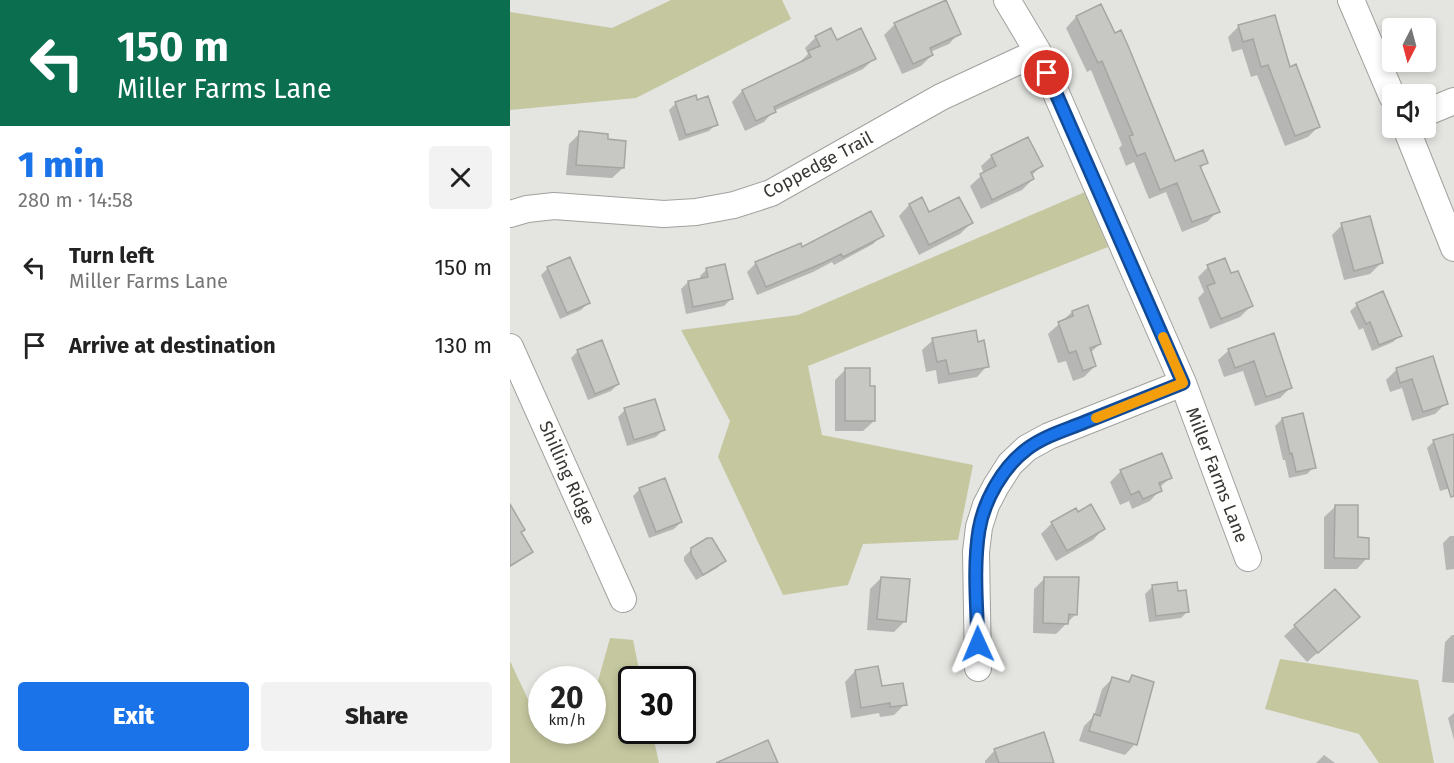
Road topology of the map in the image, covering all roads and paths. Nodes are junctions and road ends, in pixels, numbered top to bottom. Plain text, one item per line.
1 (1007, 0) edge
2 (1351, 0) edge
3 (1038, 52) junction
4 (1387, 84) edge
5 (1454, 101) edge
6 (1436, 108) edge
7 (1410, 138) edge
8 (510, 214) edge
9 (1454, 248) edge
10 (510, 347) edge
11 (1183, 383) junction
12 (1248, 558) dead end
13 (623, 599) dead end
14 (978, 668) dead end

1 - 3 street, Miller Farms Lane
2 - 4 street
3 - 8 street, Coppedge Trail
3 - 11 street, Miller Farms Lane
5 - 6 street
7 - 9 street
10 - 13 street, Shilling Ridge
11 - 12 street, Miller Farms Lane
11 - 14 street

